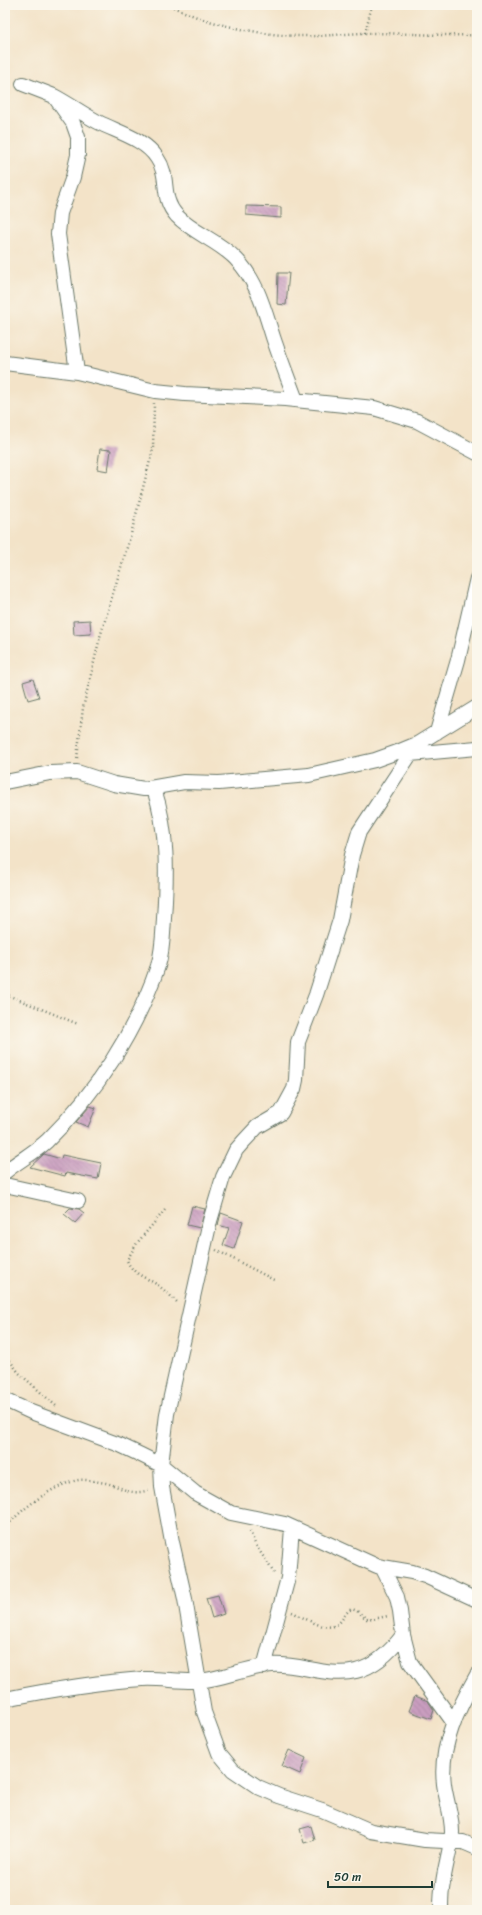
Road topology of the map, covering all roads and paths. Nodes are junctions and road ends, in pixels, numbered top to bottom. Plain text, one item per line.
1 (170, 5) edge
2 (372, 5) edge
3 (365, 33) junction
4 (477, 35) edge
5 (23, 84) dead end
6 (54, 96) junction
7 (5, 362) edge
8 (77, 372) junction
9 (155, 391) junction
10 (296, 400) junction
11 (477, 453) edge
12 (477, 578) edge
13 (477, 707) edge
14 (437, 732) junction
15 (477, 748) edge
16 (414, 749) junction
17 (84, 774) junction
18 (5, 782) edge
19 (154, 788) junction
20 (5, 994) edge
21 (78, 1024) dead end
22 (7, 1052) dead end
23 (5, 1055) edge
24 (5, 1094) edge
25 (5, 1105) edge
26 (5, 1172) edge
27 (5, 1185) edge
28 (78, 1201) dead end
29 (166, 1210) dead end
30 (205, 1244) junction
31 (274, 1280) dead end
32 (6, 1303) dead end
33 (5, 1308) edge
34 (189, 1320) junction
35 (5, 1354) edge
36 (5, 1400) edge
37 (57, 1407) dead end
38 (161, 1465) junction
39 (162, 1487) junction
40 (245, 1517) junction
41 (5, 1528) edge
42 (292, 1528) junction
43 (382, 1567) junction
44 (286, 1587) junction
45 (477, 1600) edge
46 (281, 1607) junction
47 (401, 1613) junction
48 (403, 1635) junction
49 (264, 1667) junction
50 (477, 1675) edge
51 (198, 1681) junction
52 (5, 1699) edge
53 (454, 1723) junction
54 (451, 1840) junction
55 (477, 1848) edge
56 (441, 1910) edge

1 - 3 path
2 - 3 path
3 - 4 path
5 - 6 street
6 - 8 street
6 - 10 street
7 - 8 street
8 - 9 street
9 - 10 street
9 - 17 path
10 - 11 street
12 - 14 street
13 - 14 street
14 - 16 street
15 - 16 street
16 - 19 street
16 - 30 street
17 - 18 street
17 - 19 street
19 - 26 street
20 - 21 path
22 - 23 path
24 - 25 path
27 - 28 street
29 - 34 path
30 - 31 path
30 - 34 street
32 - 33 path
34 - 38 street
35 - 37 path
36 - 38 street
38 - 39 street
38 - 40 street
39 - 41 path
39 - 51 street
40 - 42 street
40 - 44 path
42 - 43 street
42 - 44 street
43 - 45 street
43 - 47 street
44 - 46 street
46 - 47 path
46 - 49 street
47 - 48 street
48 - 49 street
48 - 53 street
49 - 51 street
50 - 53 street
51 - 52 street
51 - 54 street
53 - 54 street
54 - 55 street
54 - 56 street

